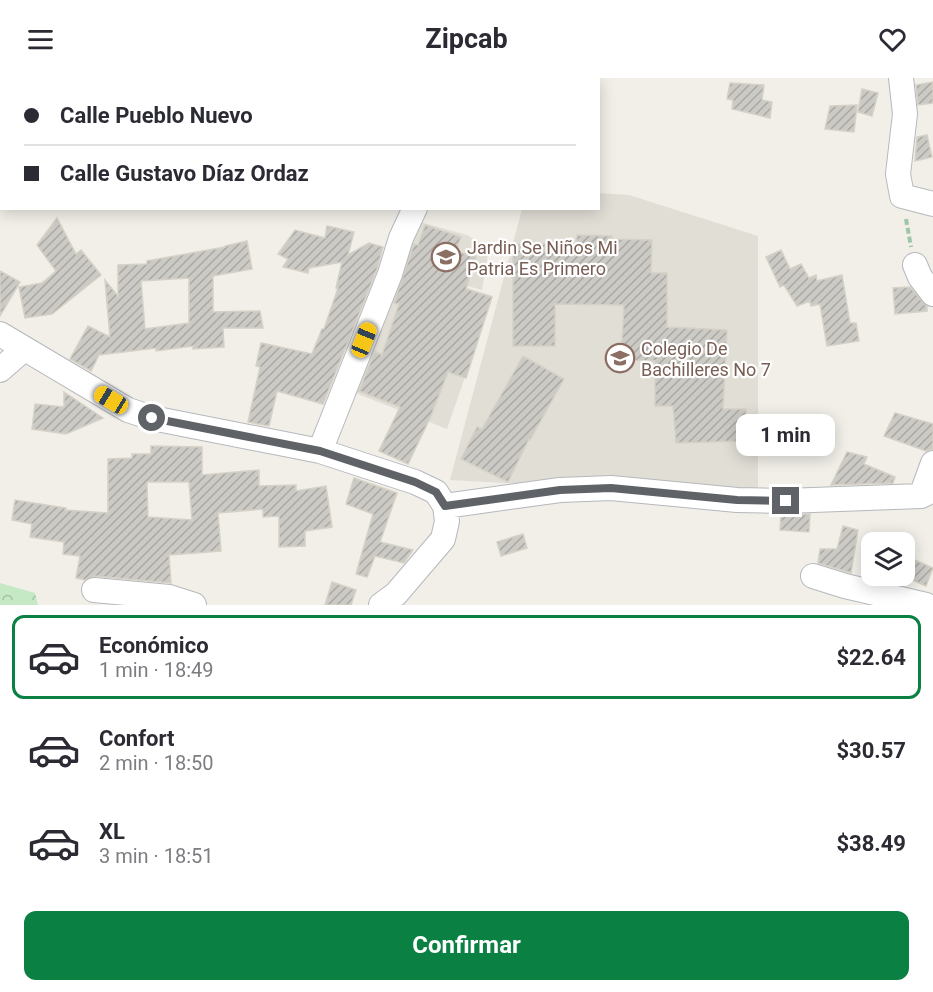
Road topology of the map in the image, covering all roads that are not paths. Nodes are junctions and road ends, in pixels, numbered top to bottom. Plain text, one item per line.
1 (902, 78) edge
2 (933, 204) edge
3 (414, 210) edge
4 (915, 265) road end
5 (933, 294) edge
6 (0, 334) edge
7 (24, 349) junction
8 (0, 370) edge
9 (320, 451) junction
10 (933, 463) edge
11 (927, 493) edge
12 (445, 506) junction
13 (813, 576) dead end
14 (94, 590) dead end
15 (194, 605) edge
16 (381, 605) edge
17 (926, 605) edge

1 - 2 street
3 - 9 street
4 - 5 street
6 - 7 street
7 - 8 street
7 - 9 street
9 - 12 street
10 - 11 street
11 - 12 street
12 - 16 street
13 - 17 street
14 - 15 street

